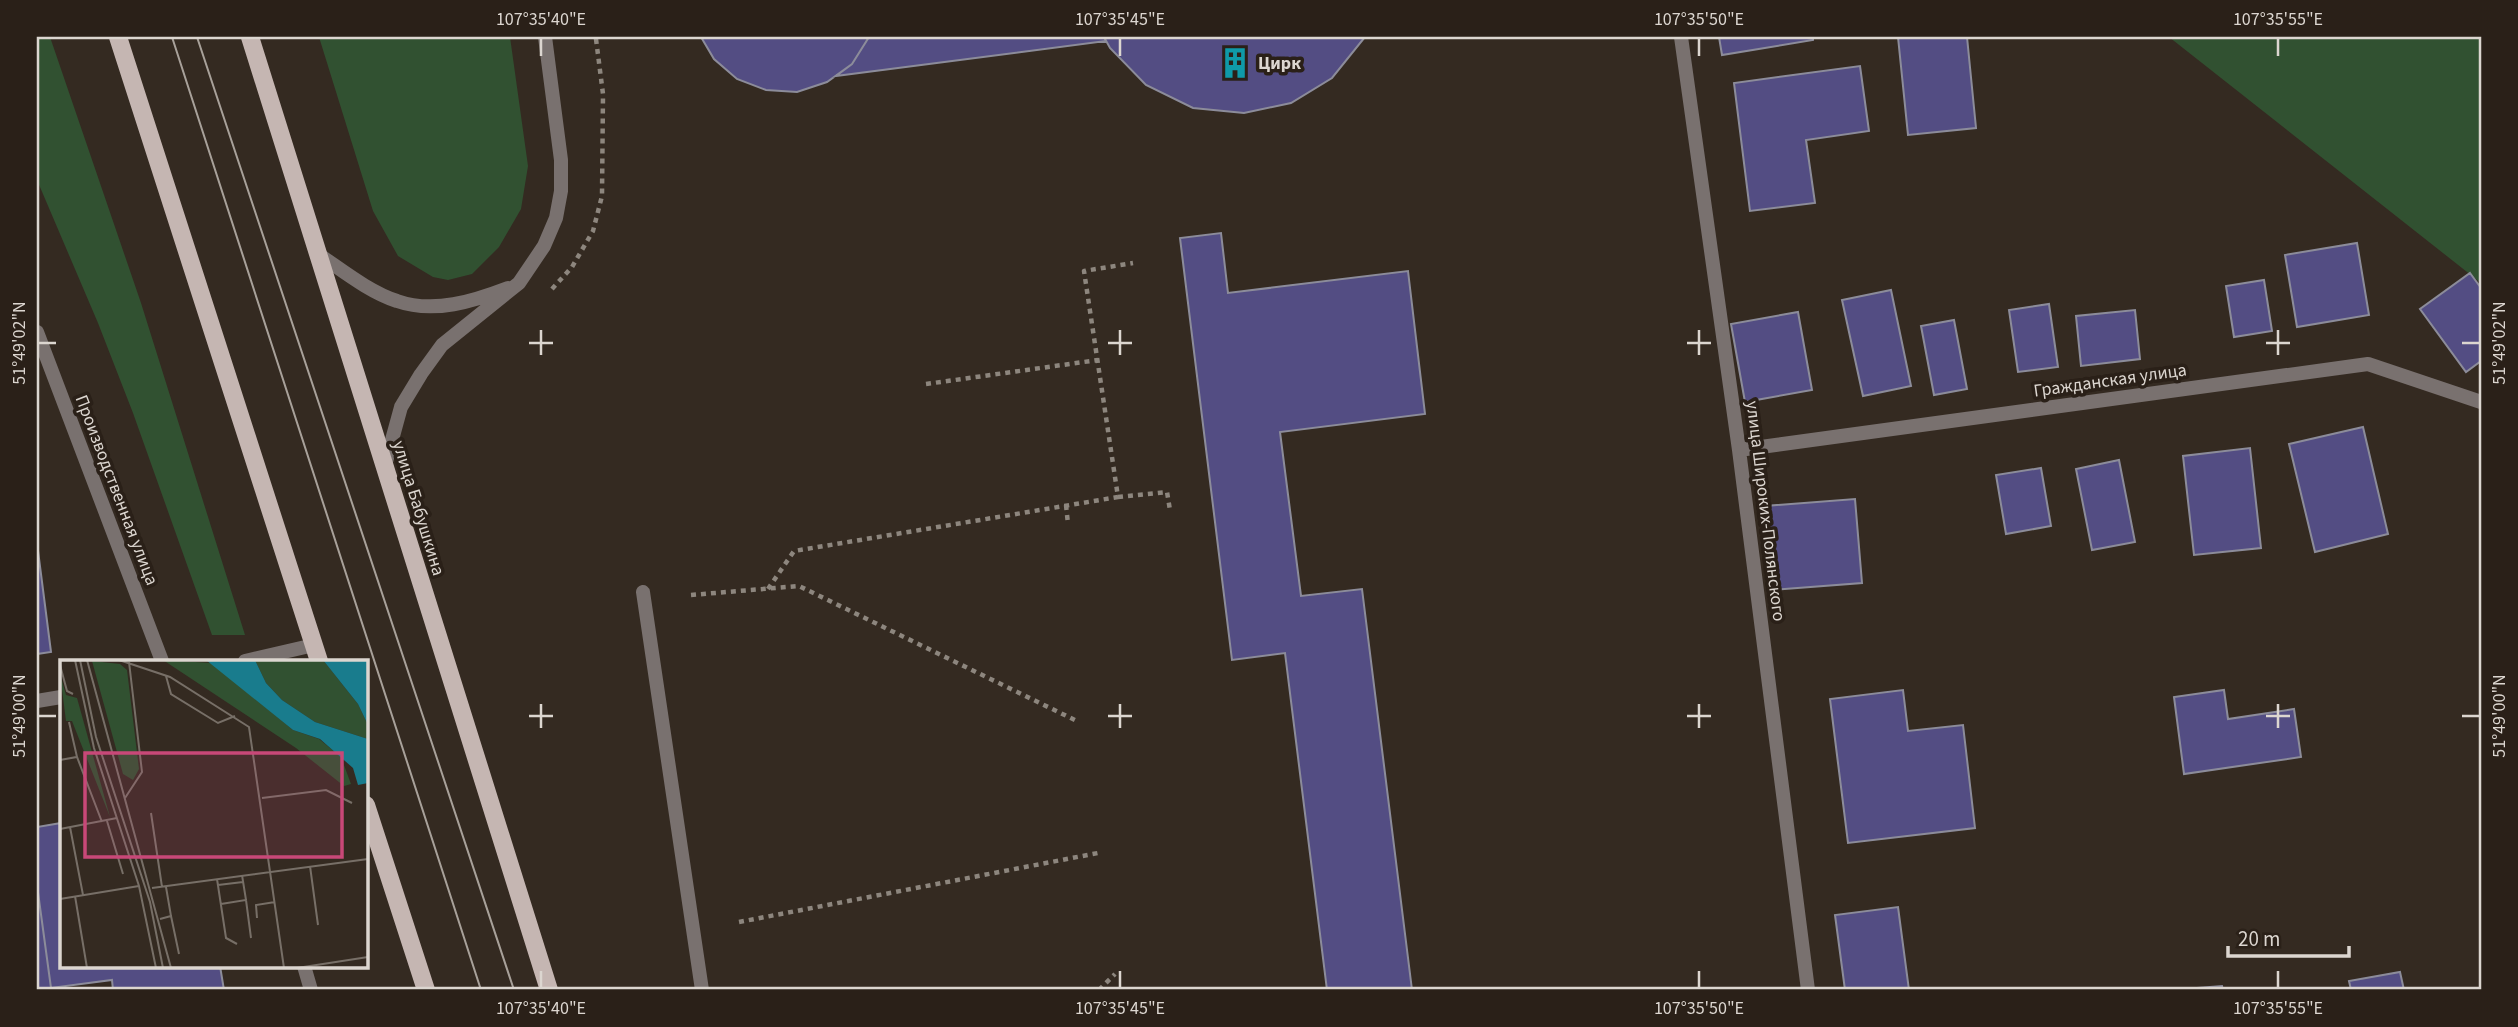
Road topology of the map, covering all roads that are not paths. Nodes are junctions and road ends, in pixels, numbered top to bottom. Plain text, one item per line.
1 (118, 37) edge
2 (250, 37) edge
3 (545, 37) edge
4 (1681, 37) edge
5 (318, 254) junction
6 (519, 284) junction
7 (37, 332) edge
8 (2481, 402) edge
9 (1739, 450) junction
10 (384, 469) junction
11 (643, 592) dead end
12 (316, 653) edge
13 (162, 660) edge
14 (253, 660) edge
15 (60, 697) edge
16 (37, 702) edge
17 (368, 811) edge
18 (305, 968) edge
19 (311, 990) edge
20 (426, 990) edge
21 (549, 990) edge
22 (702, 990) edge
23 (1808, 990) edge

1 - 12 main road
2 - 5 main road, улица Бабушкина
3 - 6 street
4 - 9 street, улица Широких-Полянского
5 - 6 street
5 - 10 main road, улица Бабушкина
6 - 10 street
7 - 13 street, Производственная улица
8 - 9 street, Гражданская улица
9 - 23 street, улица Широких-Полянского
10 - 21 main road, улица Бабушкина
11 - 22 street
12 - 14 street
15 - 16 street
17 - 20 main road
18 - 19 street

